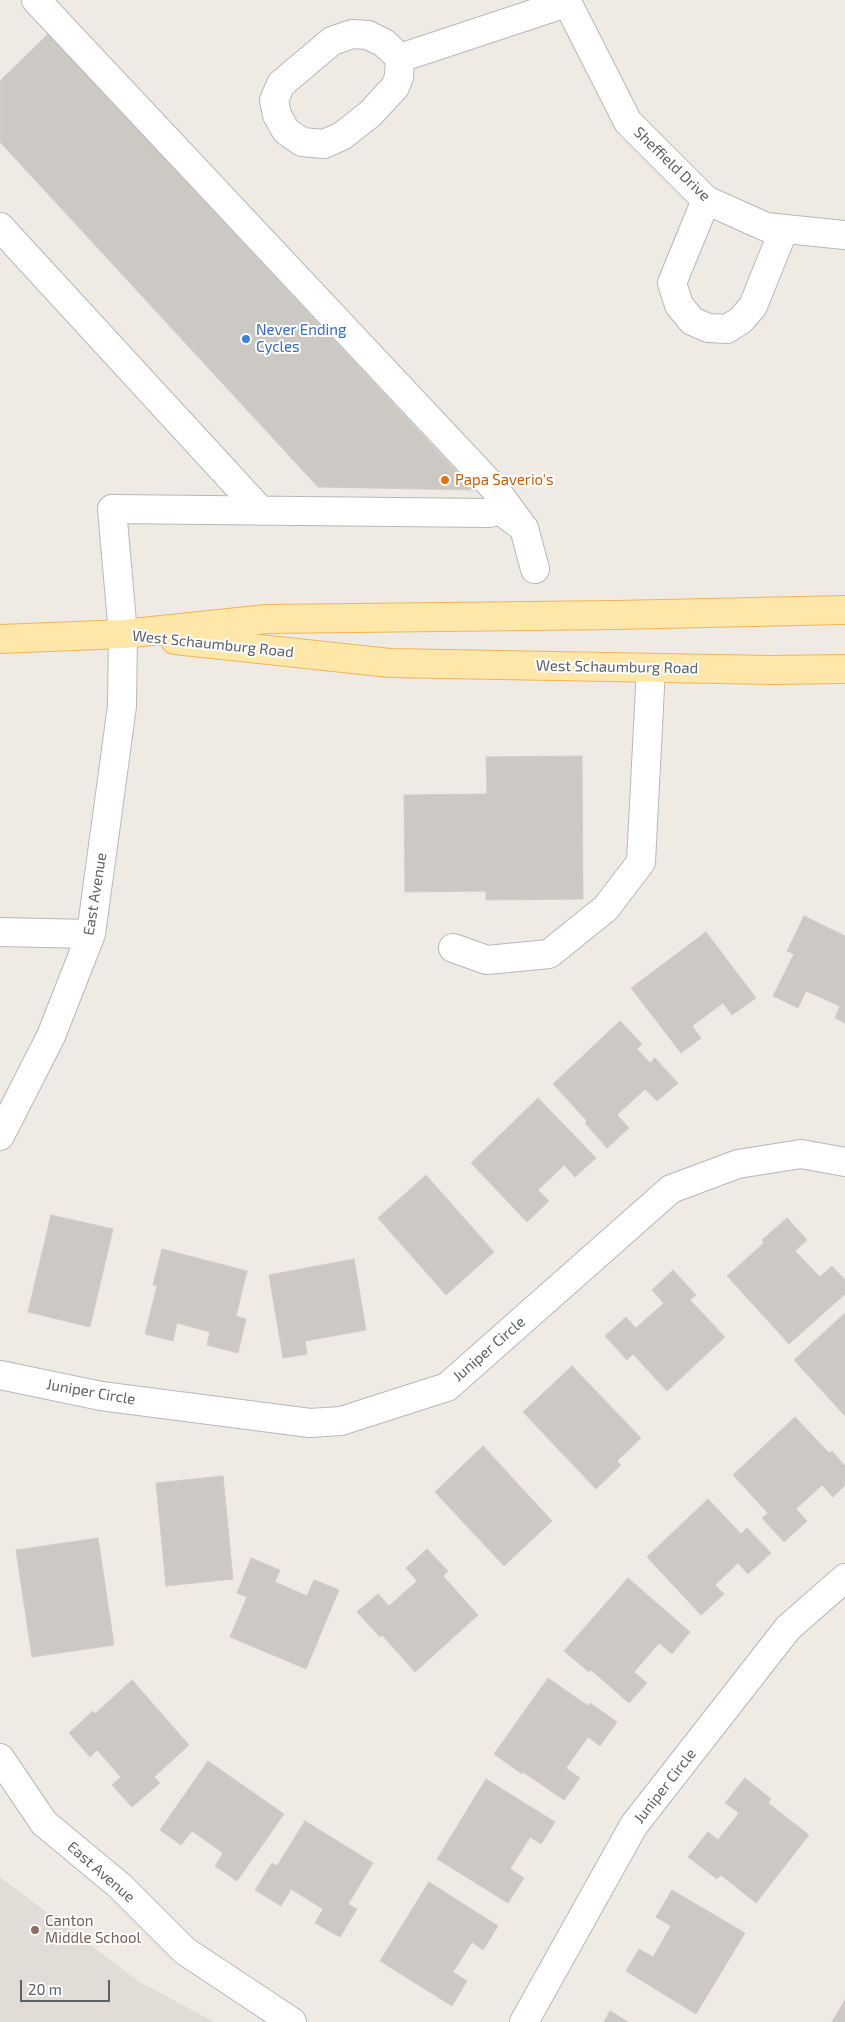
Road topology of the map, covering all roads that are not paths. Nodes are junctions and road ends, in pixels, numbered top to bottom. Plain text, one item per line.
1 (36, 0) edge
2 (566, 1) edge
3 (400, 58) junction
4 (706, 200) junction
5 (0, 227) edge
6 (784, 229) junction
7 (845, 235) edge
8 (261, 511) junction
9 (524, 528) junction
10 (535, 570) dead end
11 (845, 610) edge
12 (123, 634) junction
13 (0, 639) edge
14 (651, 668) junction
15 (845, 669) edge
16 (0, 932) edge
17 (91, 934) junction
18 (453, 948) dead end
19 (0, 1136) edge
20 (845, 1162) edge
21 (0, 1375) edge
22 (845, 1578) edge
23 (0, 1758) edge
24 (292, 2022) edge
25 (524, 2022) edge

1 - 9 street
2 - 3 street
2 - 4 street, Sheffield Drive
3 - 3 street
4 - 6 street, Sheffield Drive
4 - 6 street
5 - 8 street
6 - 7 street, Sheffield Drive
8 - 9 street
8 - 12 street, East Avenue
9 - 10 street
11 - 12 main road, West Schaumburg Road
12 - 13 main road
12 - 14 main road, West Schaumburg Road
12 - 17 street, East Avenue
14 - 15 main road, West Schaumburg Road
14 - 18 street
16 - 17 street
17 - 19 street, East Avenue
20 - 21 street, Juniper Circle
22 - 25 street, Juniper Circle
23 - 24 street, East Avenue

